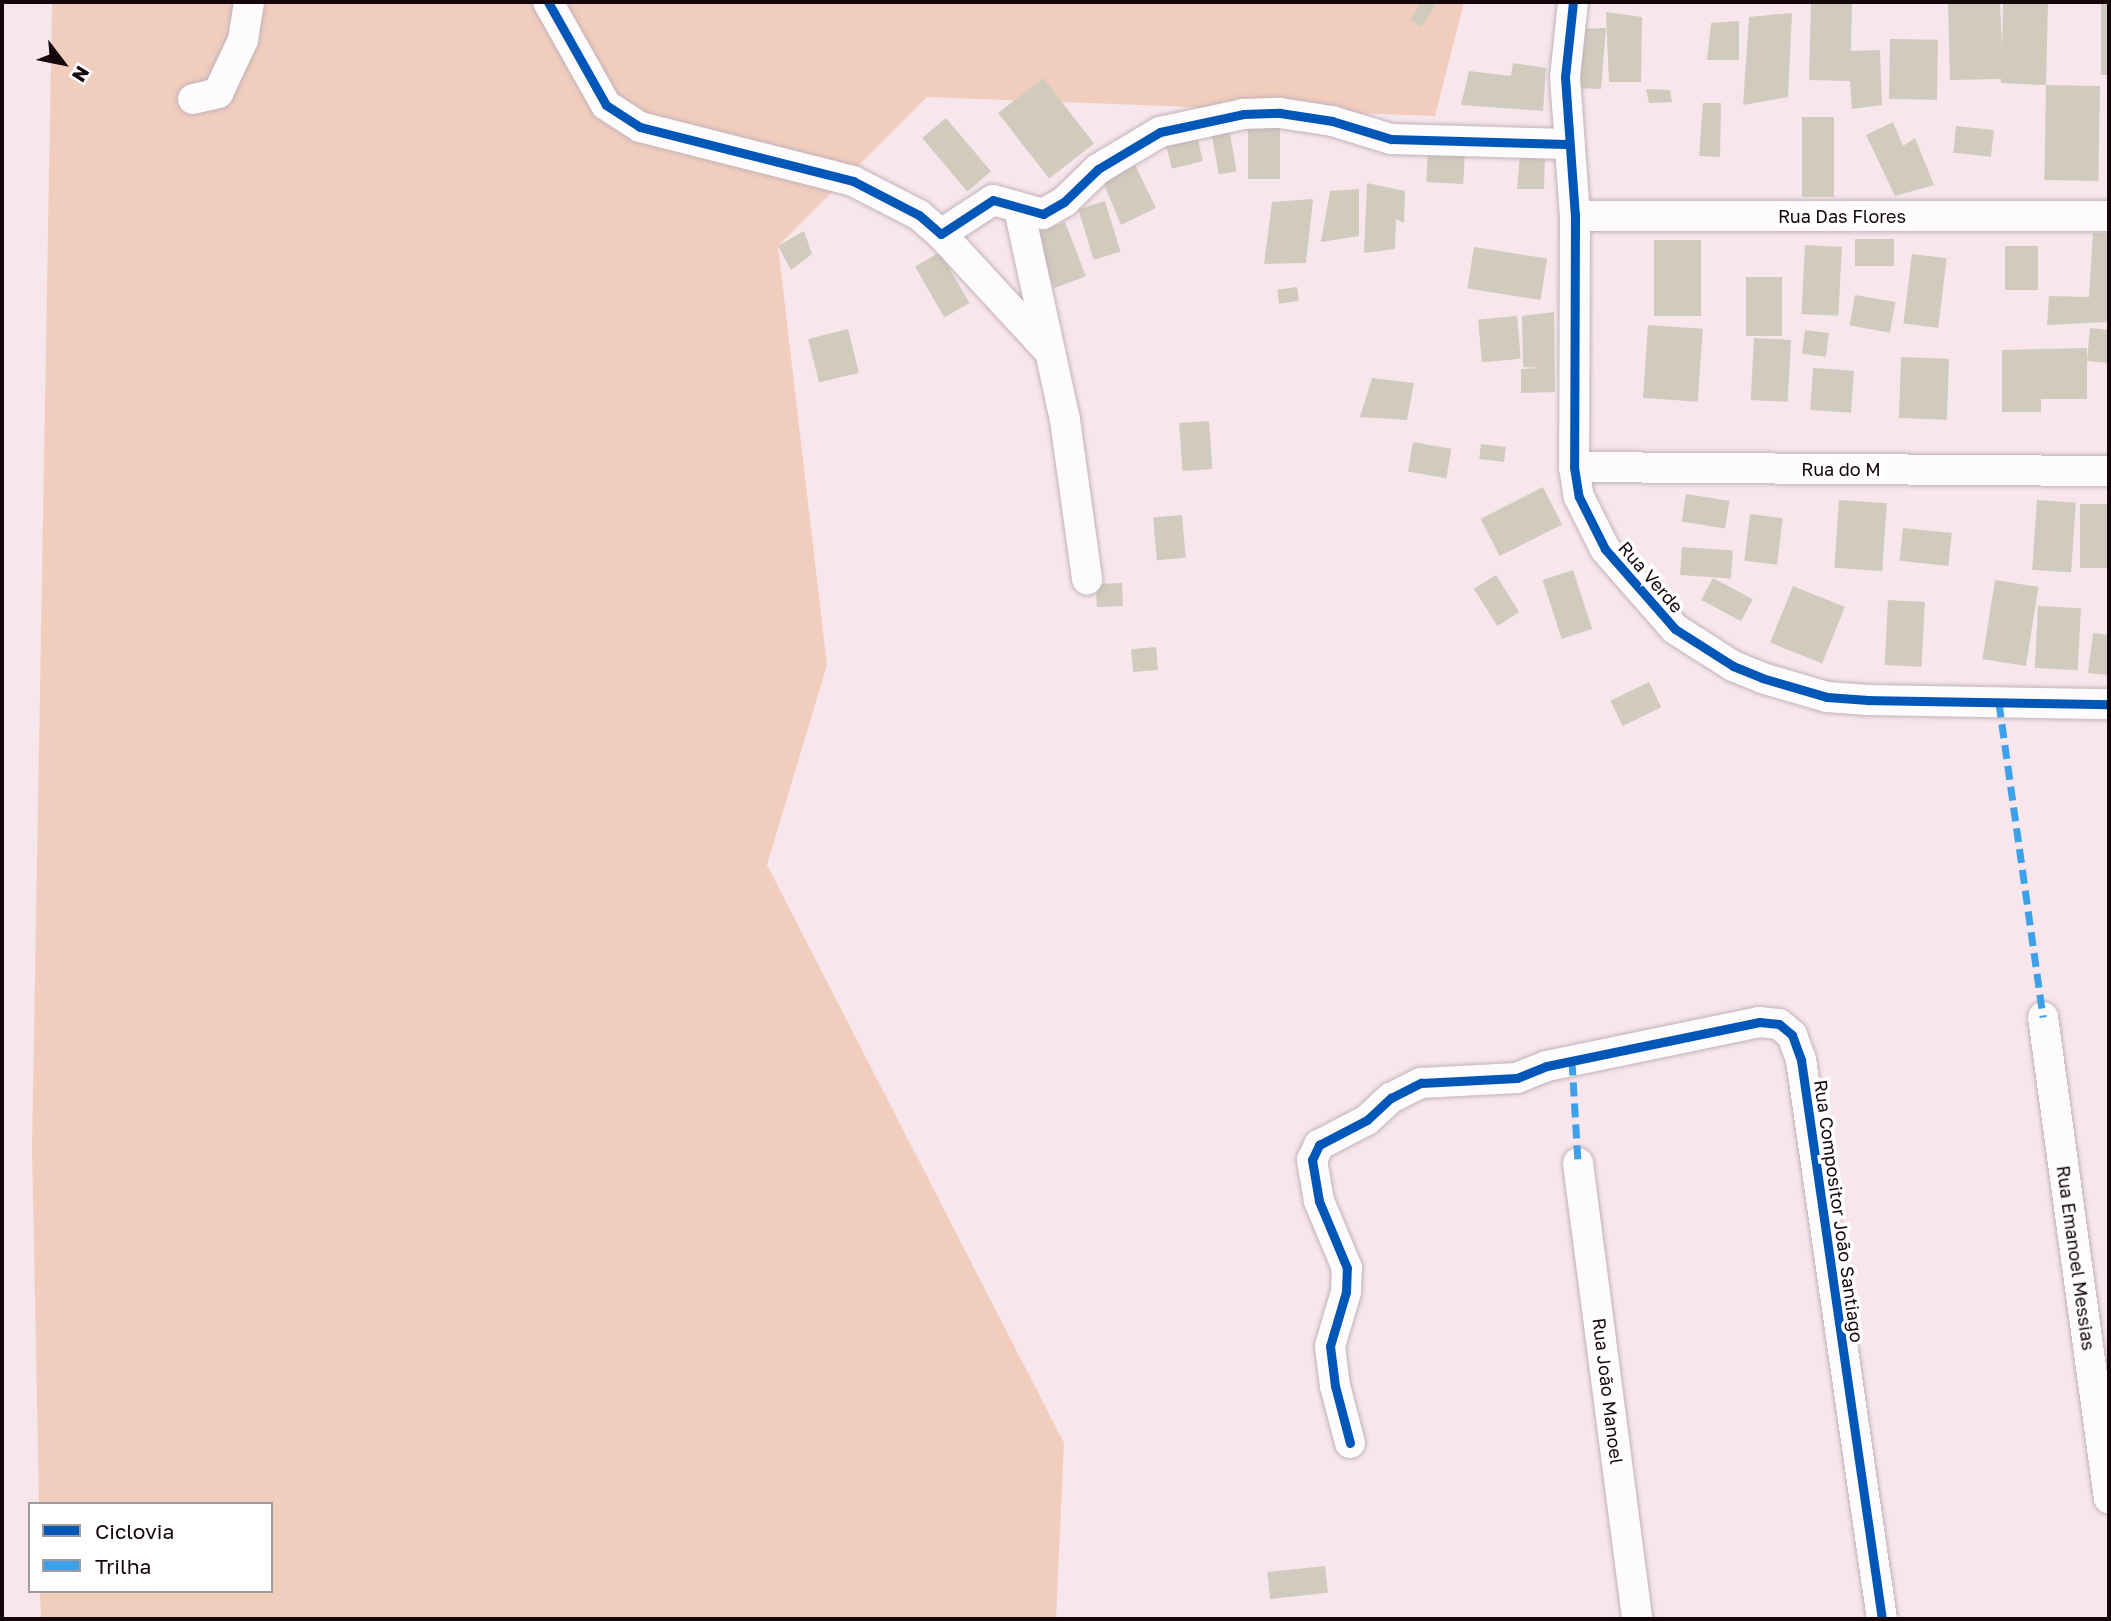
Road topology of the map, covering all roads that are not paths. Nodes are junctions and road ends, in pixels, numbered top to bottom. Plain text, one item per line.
1 (249, 2) edge
2 (548, 2) edge
3 (1573, 2) edge
4 (193, 99) dead end
5 (1566, 144) junction
6 (1019, 209) junction
7 (1575, 216) junction
8 (2109, 216) edge
9 (941, 234) junction
10 (1050, 352) junction
11 (1574, 467) junction
12 (2109, 471) edge
13 (1087, 579) dead end
14 (2109, 704) edge
15 (2043, 1017) dead end
16 (1578, 1163) dead end
17 (1350, 1443) dead end
18 (2109, 1499) edge
19 (1637, 1619) edge
20 (1882, 1619) edge

1 - 4 street
2 - 9 street
3 - 5 street, Rua Verde
5 - 6 street
5 - 7 street, Rua Verde
6 - 9 street
6 - 10 street
7 - 8 street, Rua Das Flores
7 - 11 street, Rua Verde
9 - 10 street
10 - 13 street
11 - 12 street, Rua do M
11 - 14 street, Rua Verde
15 - 18 street, Rua Emanoel Messias
16 - 19 street, Rua João Manoel
17 - 20 street, Rua Compositor João Santiago

